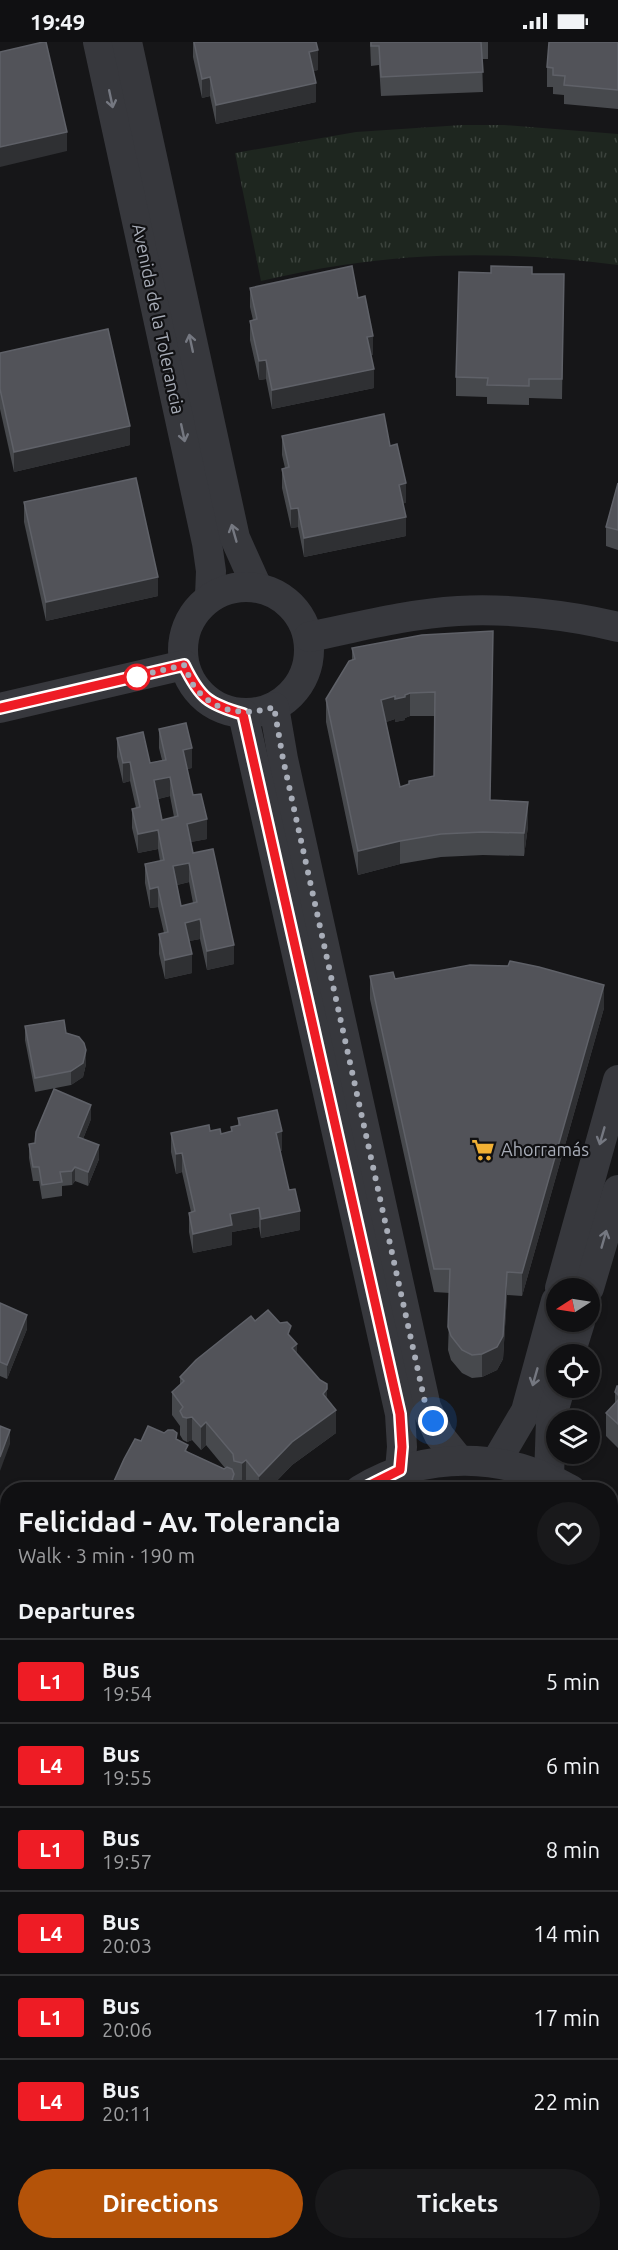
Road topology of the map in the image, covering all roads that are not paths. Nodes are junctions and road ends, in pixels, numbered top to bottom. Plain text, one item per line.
1 (98, 42) edge
2 (127, 42) edge
3 (257, 587) junction
4 (210, 596) junction
5 (618, 627) edge
6 (309, 638) junction
7 (184, 665) junction
8 (274, 707) junction
9 (0, 708) edge
10 (243, 714) junction
11 (618, 1080) edge
12 (618, 1190) edge
13 (563, 1278) edge
14 (592, 1278) edge
15 (548, 1332) edge
16 (557, 1398) edge
17 (459, 1460) junction
18 (496, 1462) junction
19 (400, 1470) junction
20 (376, 1482) edge
21 (556, 1482) edge
22 (560, 1482) edge

1 -> 4 street, Avenida de la Tolerancia
3 -> 2 street, Avenida de la Tolerancia
3 - 4 street
3 - 6 street
4 - 7 street
5 - 6 street
6 - 8 street
7 - 9 street
7 - 10 street
8 - 10 street
8 - 17 street
10 - 19 street
11 -> 13 street
14 -> 12 street
15 -> 18 street
16 - 22 street
17 - 18 street
17 - 19 street
18 - 21 street
19 - 20 street

